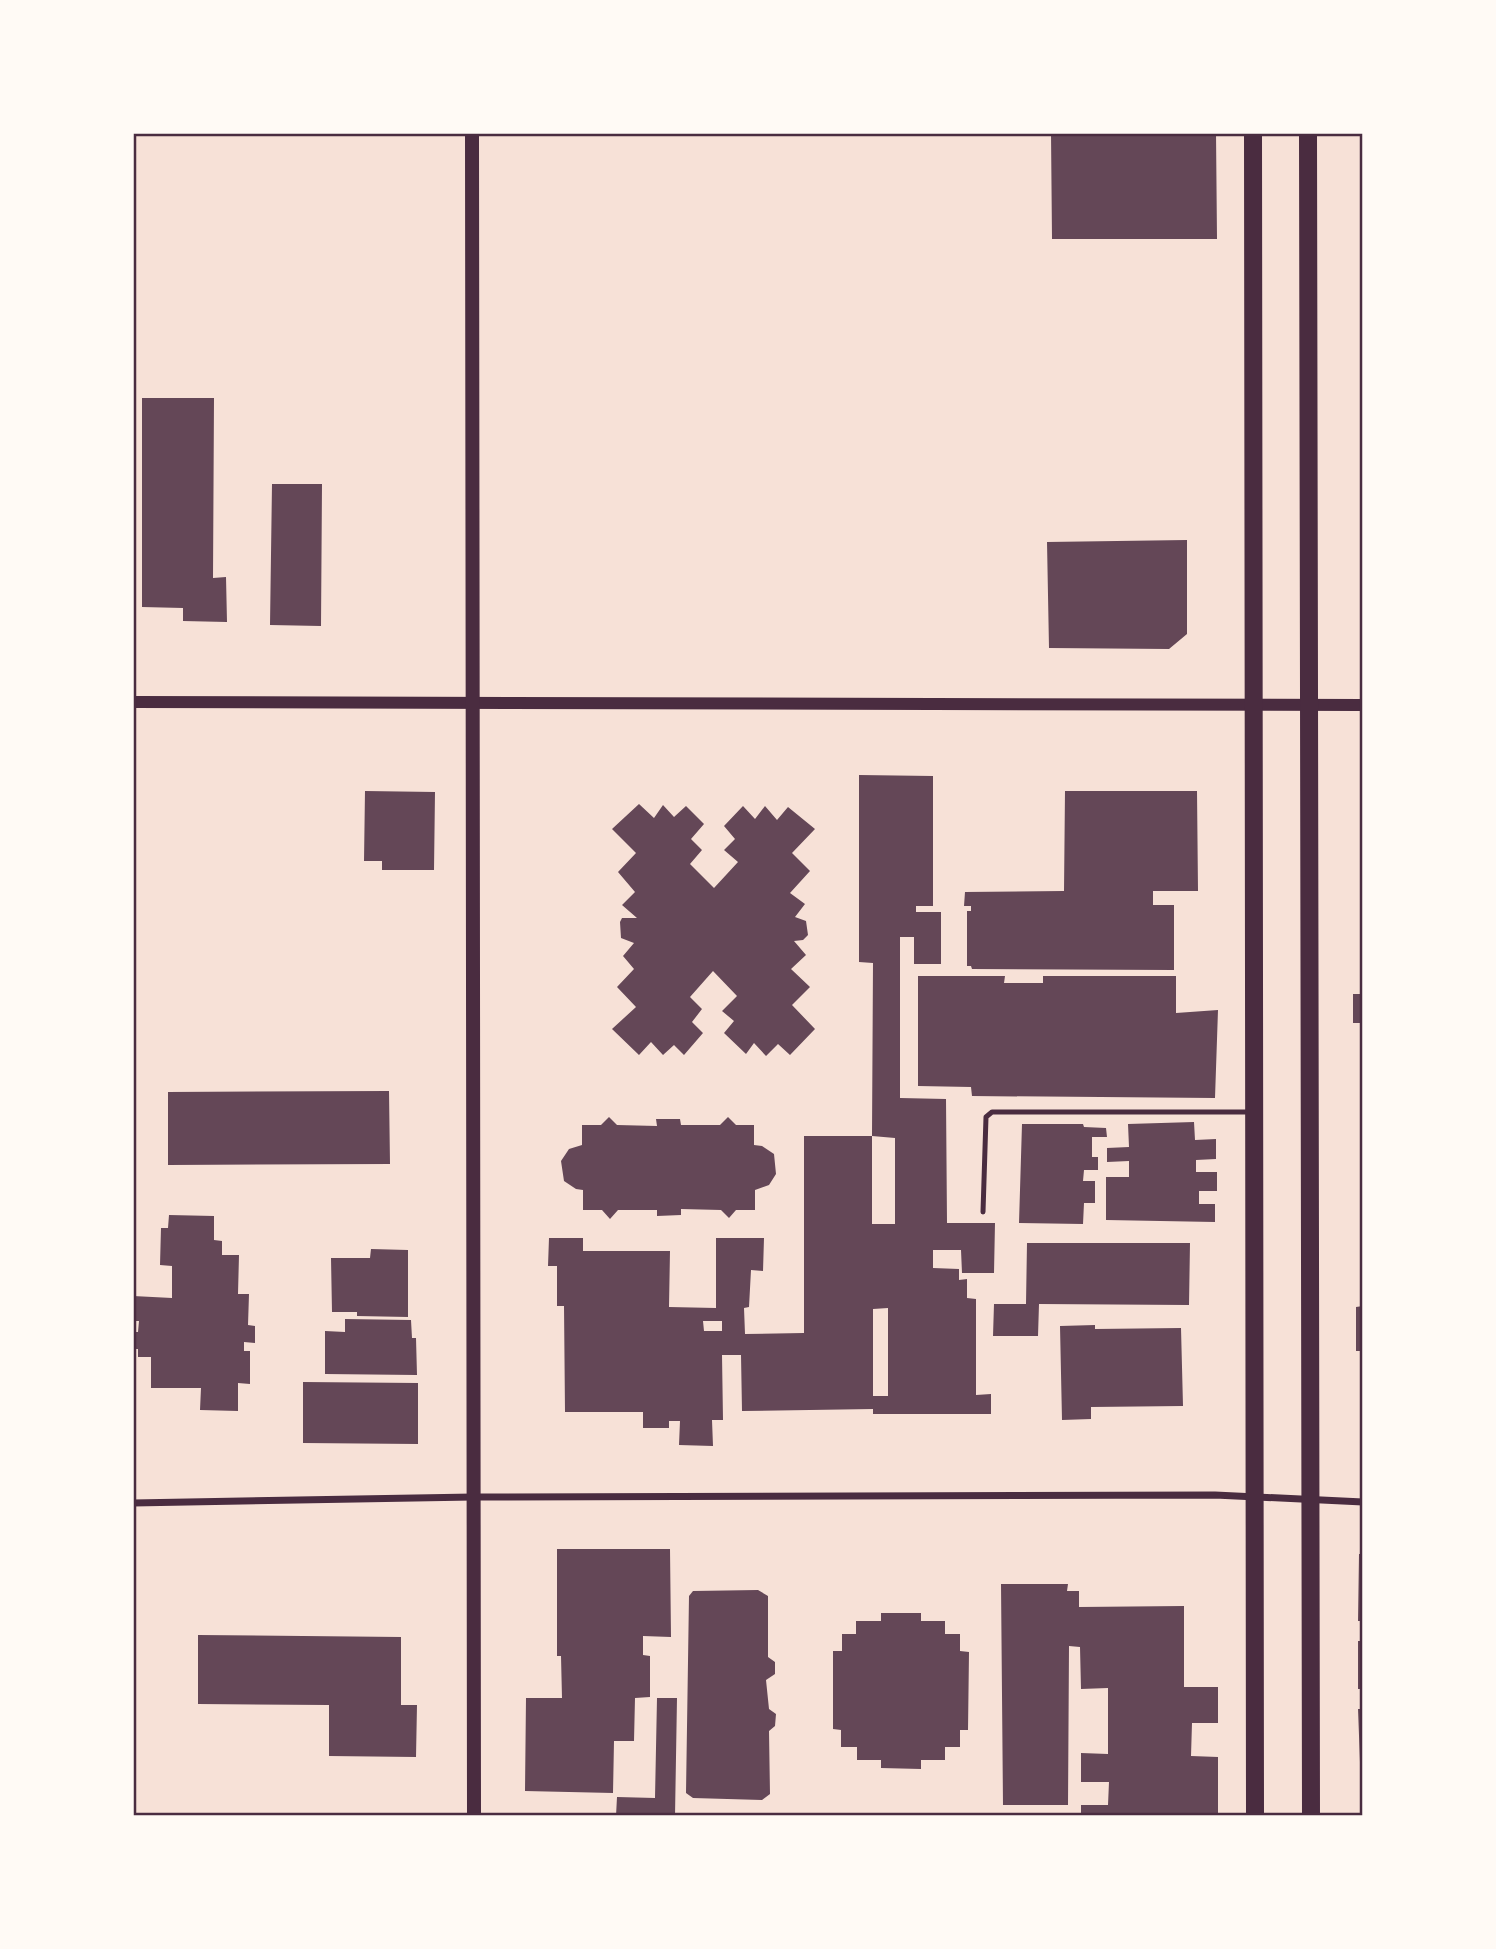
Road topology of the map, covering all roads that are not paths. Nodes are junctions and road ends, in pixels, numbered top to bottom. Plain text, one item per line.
1 (472, 133) edge
2 (1253, 133) edge
3 (1308, 133) edge
4 (133, 702) edge
5 (471, 704) junction
6 (1363, 705) edge
7 (1255, 706) junction
8 (1308, 706) junction
9 (1255, 1112) junction
10 (983, 1212) dead end
11 (1255, 1495) junction
12 (473, 1497) junction
13 (1310, 1502) junction
14 (1363, 1502) edge
15 (133, 1503) edge
16 (474, 1816) edge
17 (1255, 1816) edge
18 (1311, 1816) edge

1 - 5 main road
2 - 7 main road
3 - 8 main road
4 - 5 street
5 - 7 street
5 - 12 main road
6 - 8 street
7 - 8 street
7 - 9 main road
8 - 13 main road
9 - 10 lane
9 - 11 main road
11 - 12 street
11 - 13 street
11 - 17 main road
12 - 15 street
12 - 16 main road
13 - 14 street
13 - 18 main road

